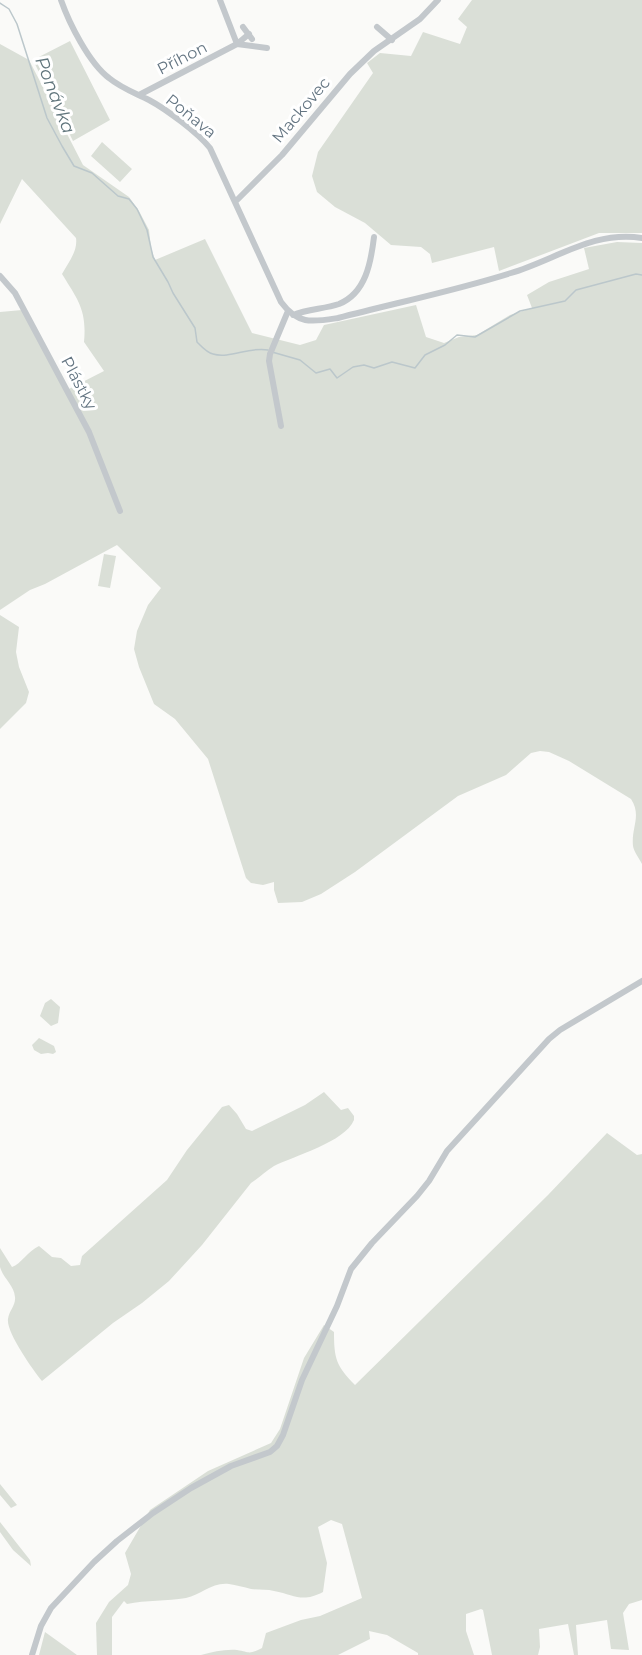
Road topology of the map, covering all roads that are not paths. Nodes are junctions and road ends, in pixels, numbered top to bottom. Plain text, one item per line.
1 (61, 0) edge
2 (219, 0) edge
3 (438, 0) edge
4 (243, 27) dead end
5 (377, 27) dead end
6 (392, 40) junction
7 (237, 44) junction
8 (267, 48) dead end
9 (139, 95) junction
10 (235, 202) junction
11 (374, 237) dead end
12 (642, 238) edge
13 (0, 276) edge
14 (290, 313) junction
15 (281, 426) dead end
16 (120, 511) dead end
17 (642, 981) edge
18 (32, 1655) edge

1 - 9 street, Poňava
2 - 7 street
3 - 6 street, Mackovec
4 - 7 street, Příhon
5 - 6 street
6 - 10 street, Mackovec
7 - 8 street
7 - 9 street, Příhon
9 - 10 street, Poňava
10 - 14 street, Poňava
11 - 14 street
12 - 14 street
13 - 16 street, Plástky
14 - 15 street
17 - 18 street

